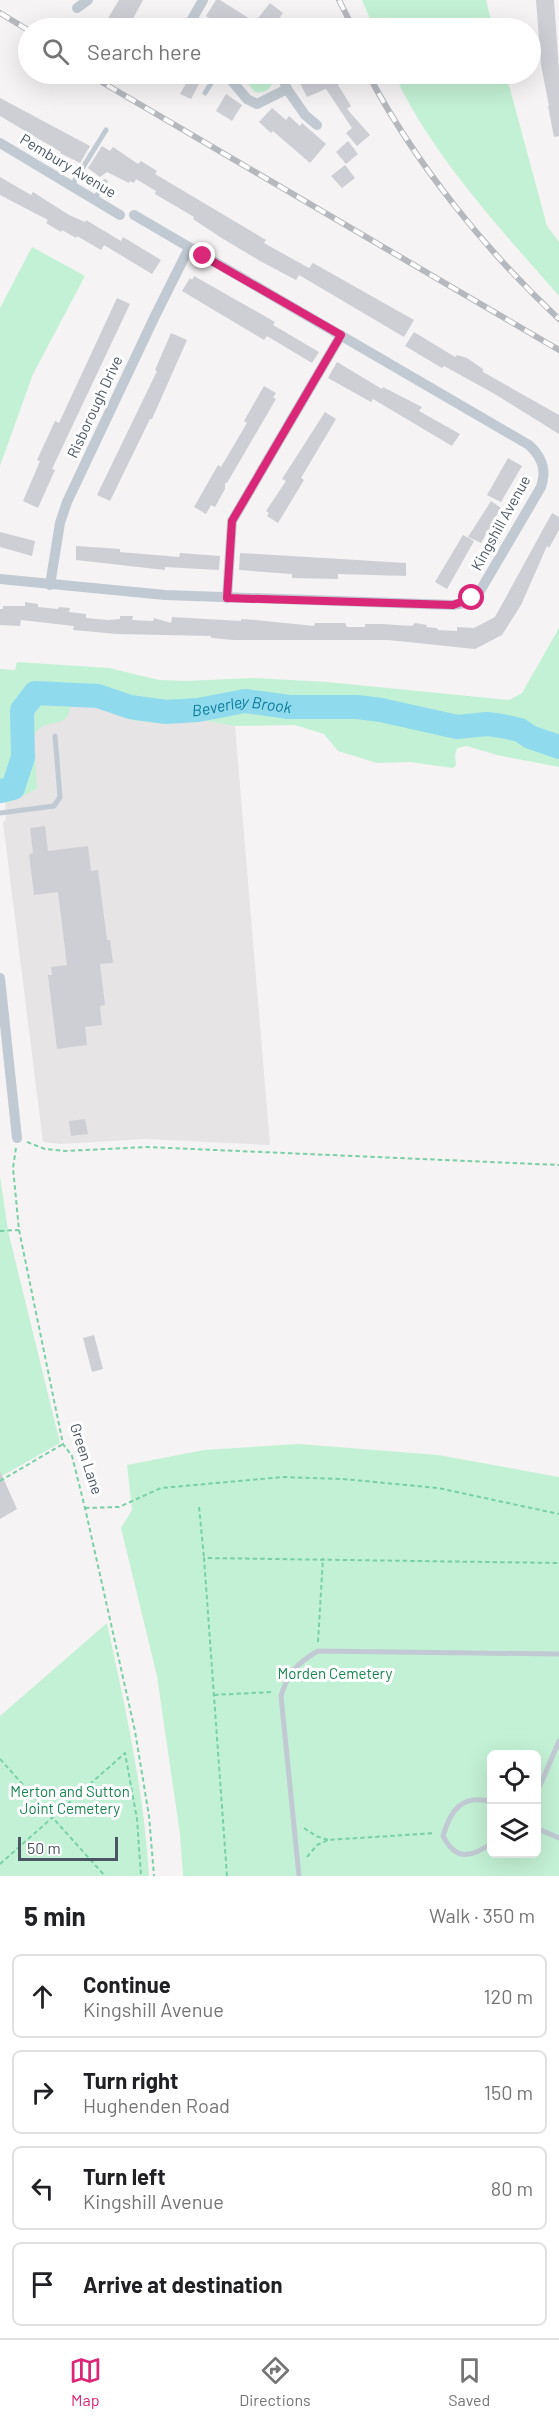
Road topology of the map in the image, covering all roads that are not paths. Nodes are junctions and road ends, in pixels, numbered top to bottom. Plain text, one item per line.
1 (88, 0) edge
2 (203, 0) edge
3 (77, 8) dead end
4 (193, 18) edge
5 (211, 84) edge
6 (234, 84) edge
7 (285, 84) edge
8 (287, 90) junction
9 (205, 93) dead end
10 (317, 125) dead end
11 (106, 130) dead end
12 (0, 143) edge
13 (105, 182) dead end
14 (72, 185) junction
15 (94, 200) junction
16 (120, 215) dead end
17 (134, 215) dead end
18 (189, 248) junction
19 (341, 335) junction
20 (0, 579) edge
21 (50, 585) junction
22 (227, 598) junction
23 (54, 736) dead end
24 (0, 813) edge
25 (0, 978) edge
26 (17, 1138) road end
27 (559, 1654) edge
28 (559, 1741) edge
29 (541, 1785) edge
30 (487, 1800) edge
31 (541, 1830) edge
32 (559, 1838) edge
33 (487, 1846) edge
34 (298, 1874) edge

1 - 3 street
2 - 4 street
5 - 9 lane
6 - 8 street
7 - 8 street
8 - 10 street
11 - 14 lane
12 - 14 street, Pembury Avenue
13 - 15 lane
14 - 15 street, Pembury Avenue
15 - 16 street, Pembury Avenue
17 - 18 street, Kingshill Avenue
18 - 19 street, Kingshill Avenue
18 - 21 street, Risborough Drive
19 - 22 street
19 - 22 street, Kingshill Avenue
20 - 21 street, Kingshill Avenue
21 - 22 street, Kingshill Avenue
23 - 24 lane
25 - 26 street
27 - 34 lane
28 - 29 lane
30 - 33 lane
31 - 32 lane

